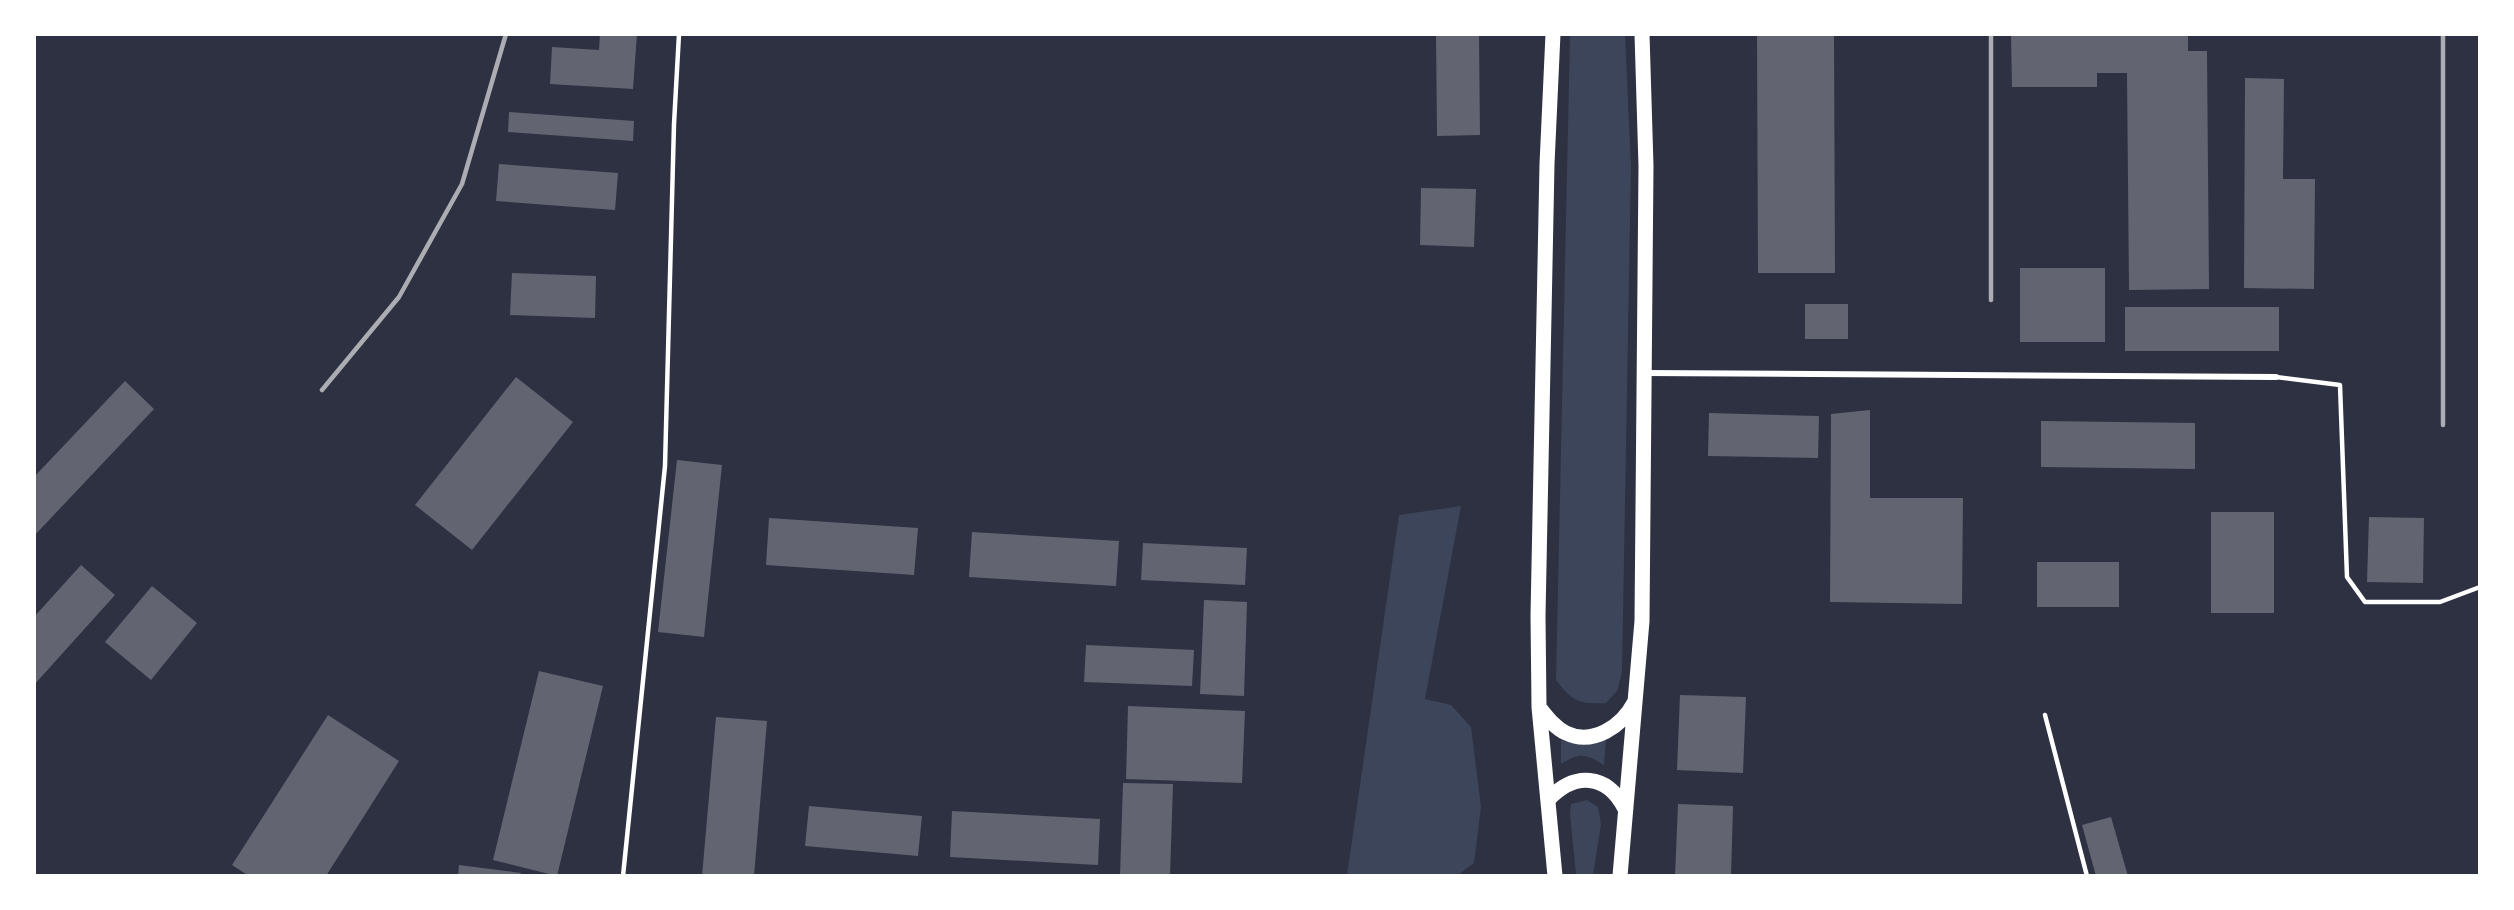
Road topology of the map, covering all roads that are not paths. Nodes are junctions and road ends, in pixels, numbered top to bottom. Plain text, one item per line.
1 (679, 34) edge
2 (1553, 34) edge
3 (1642, 34) edge
4 (1644, 373) junction
5 (2276, 377) joint
6 (2480, 587) edge
7 (1636, 698) junction
8 (1539, 707) junction
9 (2045, 715) dead end
10 (1548, 800) junction
11 (1625, 809) junction
12 (624, 876) edge
13 (1555, 876) edge
14 (1620, 876) edge
15 (2087, 876) edge

1 - 12 lane
2 - 8 main road
3 - 4 main road
4 - 5 street
4 - 7 main road
5 - 6 lane
7 - 8 main road
7 - 11 main road
8 - 10 main road
9 - 15 lane
10 - 11 main road
10 - 13 main road
11 - 14 main road

